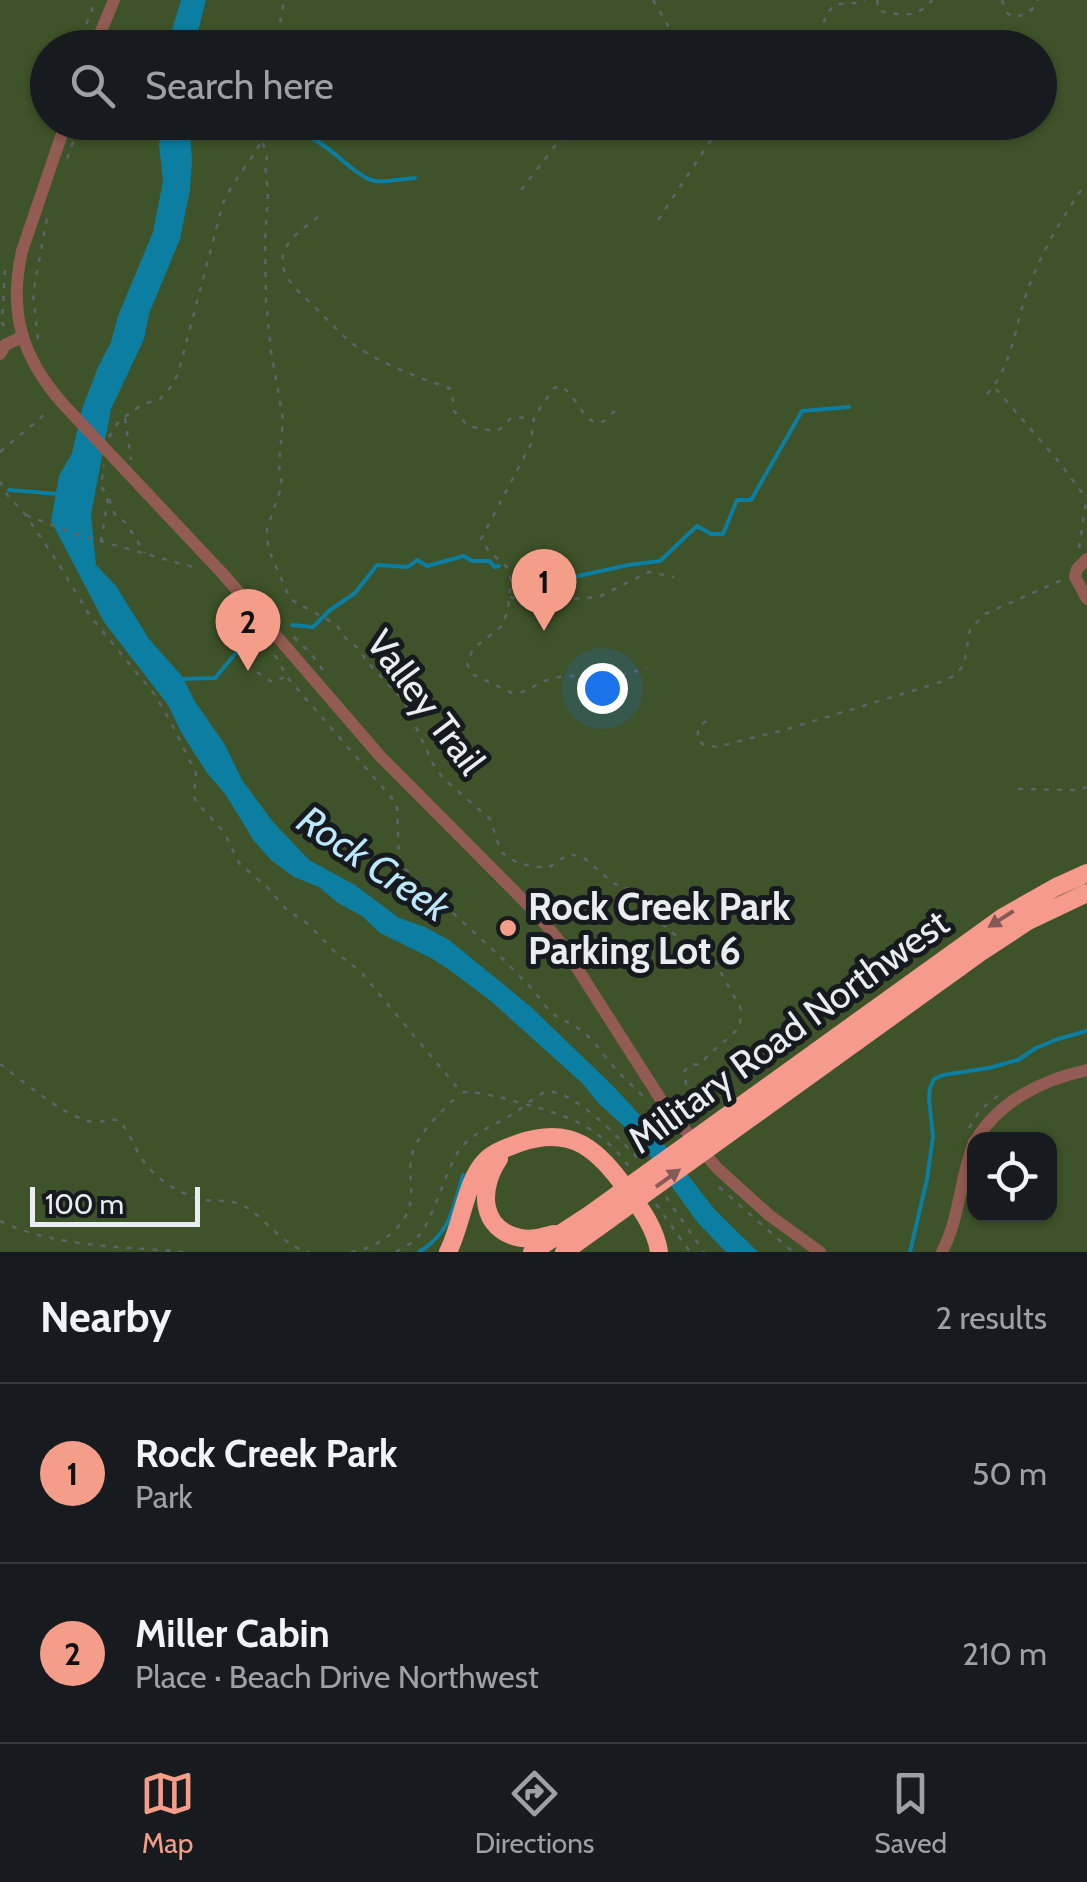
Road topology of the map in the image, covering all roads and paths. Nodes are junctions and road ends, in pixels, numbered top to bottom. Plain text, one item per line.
1 (96, 0) edge
2 (114, 0) edge
3 (284, 0) edge
4 (653, 0) edge
5 (865, 0) edge
6 (876, 0) edge
7 (932, 0) edge
8 (1002, 0) edge
9 (1038, 0) edge
10 (84, 30) edge
11 (102, 30) edge
12 (279, 30) edge
13 (671, 30) edge
14 (822, 30) edge
15 (60, 140) edge
16 (74, 140) edge
17 (264, 140) edge
18 (563, 140) edge
19 (712, 140) edge
20 (262, 143) junction
21 (67, 160) dead end
22 (1082, 187) dead end
23 (521, 190) dead end
24 (48, 213) dead end
25 (318, 216) dead end
26 (658, 220) dead end
27 (37, 327) dead end
28 (22, 337) junction
29 (0, 354) edge
30 (994, 387) junction
31 (986, 394) dead end
32 (59, 406) junction
33 (615, 411) dead end
34 (124, 416) junction
35 (534, 416) junction
36 (107, 449) dead end
37 (0, 452) edge
38 (104, 466) dead end
39 (123, 466) junction
40 (0, 481) edge
41 (1086, 497) edge
42 (108, 498) junction
43 (25, 514) junction
44 (101, 542) junction
45 (146, 554) junction
46 (1082, 564) edge
47 (223, 574) junction
48 (674, 577) dead end
49 (509, 596) junction
50 (1087, 599) edge
51 (274, 653) dead end
52 (647, 668) dead end
53 (256, 672) dead end
54 (287, 677) junction
55 (706, 720) dead end
56 (1087, 787) edge
57 (1018, 789) dead end
58 (1087, 873) edge
59 (1087, 893) edge
60 (0, 1064) edge
61 (1087, 1070) edge
62 (461, 1092) junction
63 (646, 1098) dead end
64 (527, 1104) junction
65 (733, 1120) junction
66 (685, 1130) junction
67 (981, 1132) edge
68 (508, 1147) junction
69 (642, 1163) dead end
70 (967, 1165) edge
71 (665, 1195) dead end
72 (0, 1221) edge
73 (594, 1222) junction
74 (565, 1232) junction
75 (660, 1249) edge
76 (945, 1251) edge
77 (184, 1252) edge
78 (309, 1252) edge
79 (351, 1252) edge
80 (396, 1252) edge
81 (448, 1252) edge
82 (532, 1252) edge
83 (564, 1252) edge
84 (704, 1252) edge
85 (820, 1252) edge

1 - 10 path
2 - 11 street
3 - 12 path
4 - 13 path
5 - 14 path
6 - 7 path
8 - 9 path
15 - 28 street
16 - 21 path
17 - 20 path
18 - 23 path
19 - 26 path
20 - 34 path
20 - 66 path, Valley Trail
22 - 30 path
24 - 27 path
25 - 35 path
28 - 29 street
28 - 32 street
30 - 31 path
30 - 41 path
32 - 37 path
32 - 39 street
33 - 35 path
34 - 36 path
34 - 39 path
35 - 49 path
38 - 42 path
39 - 47 street
40 - 43 path
41 - 46 path
42 - 44 path
42 - 45 path
43 - 44 path
43 - 62 path
44 - 45 path
45 - 47 path
46 - 50 street
46 - 55 path
47 - 66 street
48 - 49 path
49 - 52 path
51 - 54 path
53 - 54 path
54 - 63 path
56 - 57 path
58 -> 65 main road, Military Road Northwest
59 - 65 main road, Military Road Northwest
60 - 78 path
61 - 67 street
62 - 64 path
62 - 79 path
64 - 69 path
64 - 80 path
65 - 73 main road, Military Road Northwest
66 - 85 street
68 - 74 main road
68 - 75 main road
68 - 81 main road
70 - 76 street
71 - 84 path
72 - 77 path
73 - 74 main road, Military Road Northwest
73 - 83 main road, Military Road Northwest
74 - 82 main road, Military Road Northwest

